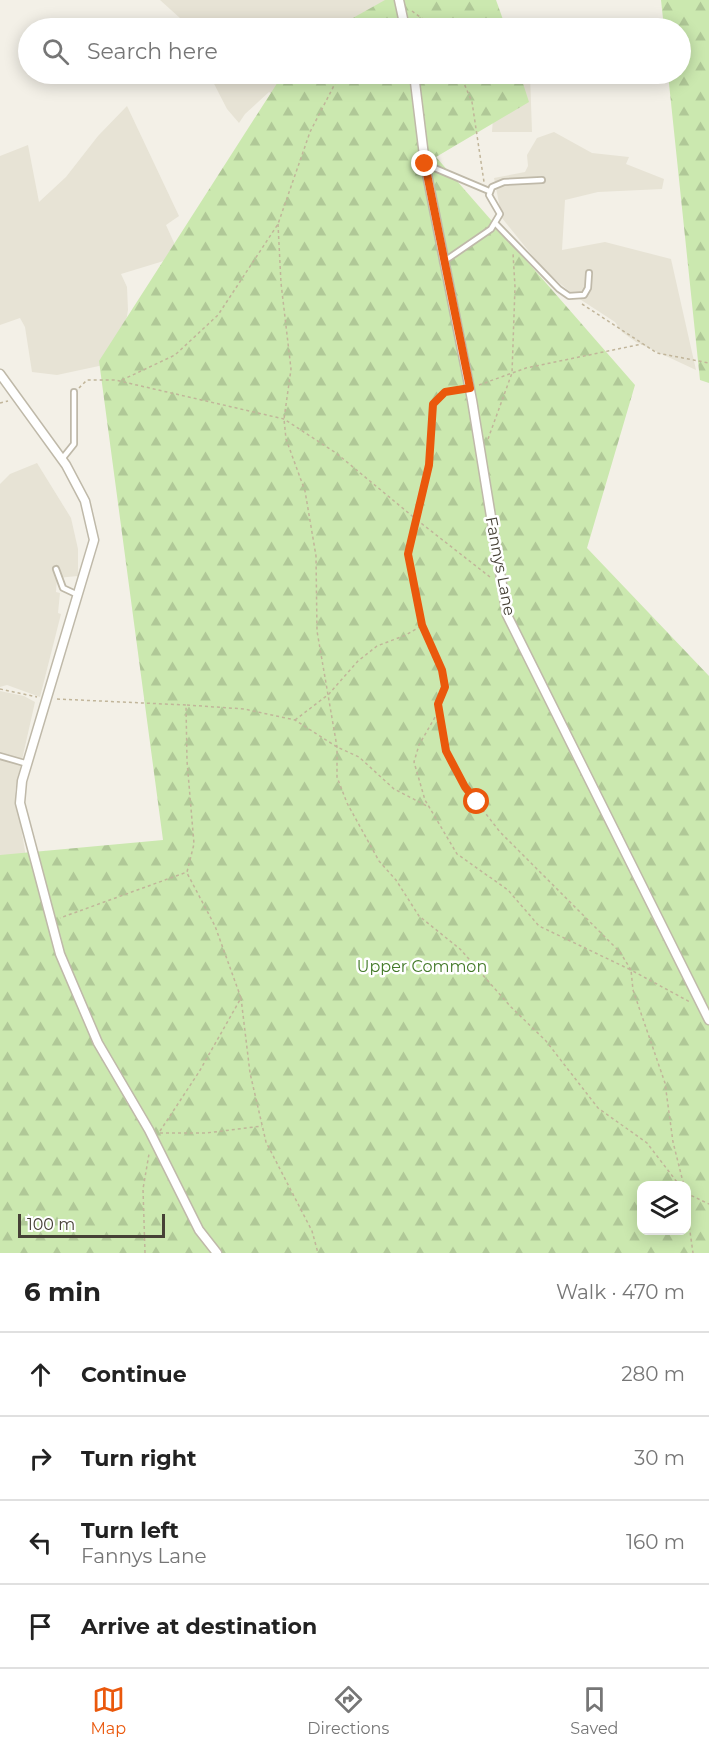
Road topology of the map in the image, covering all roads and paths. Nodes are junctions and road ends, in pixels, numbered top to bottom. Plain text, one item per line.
1 (399, 2) edge
2 (403, 18) edge
3 (421, 18) edge
4 (335, 84) edge
5 (415, 84) edge
6 (464, 84) edge
7 (425, 164) junction
8 (542, 180) dead end
9 (487, 190) junction
10 (278, 224) junction
11 (496, 224) junction
12 (512, 241) junction
13 (443, 262) junction
14 (589, 273) dead end
15 (573, 297) junction
16 (642, 344) junction
17 (709, 363) edge
18 (513, 373) junction
19 (0, 374) edge
20 (121, 381) junction
21 (470, 388) junction
22 (74, 392) joint
23 (284, 419) junction
24 (481, 457) junction
25 (62, 459) junction
26 (417, 520) junction
27 (56, 569) dead end
28 (503, 586) junction
29 (79, 595) junction
30 (422, 625) junction
31 (0, 689) edge
32 (329, 694) junction
33 (49, 699) junction
34 (186, 705) junction
35 (439, 710) junction
36 (295, 720) junction
37 (337, 747) junction
38 (0, 756) edge
39 (28, 764) junction
40 (429, 807) junction
41 (187, 872) junction
42 (51, 921) junction
43 (631, 970) junction
44 (241, 998) junction
45 (702, 1009) junction
46 (709, 1020) edge
47 (262, 1126) junction
48 (154, 1140) junction
49 (677, 1181) edge
50 (683, 1181) edge
51 (691, 1195) edge
52 (709, 1204) edge
53 (691, 1235) edge
54 (145, 1253) edge
55 (218, 1253) edge
56 (318, 1253) edge
57 (693, 1253) edge

1 - 2 street
1 - 3 path
4 - 10 path
5 - 7 street, Fannys Lane
6 - 9 path
7 - 9 lane
7 - 13 street, Fannys Lane
8 - 9 lane
9 - 11 lane
10 - 20 path
10 - 23 path
11 - 12 lane
11 - 13 lane
12 - 15 lane
12 - 18 path
13 - 21 street, Fannys Lane
14 - 15 lane
15 - 16 path
16 - 17 path
16 - 18 path
18 - 21 path
18 - 24 path
19 - 25 street
20 - 22 path
20 - 23 path
21 - 24 street, Fannys Lane
21 - 26 path
22 - 25 lane
23 - 26 path
23 - 32 path
24 - 28 street, Fannys Lane
25 - 29 street
26 - 28 path
26 - 30 path
27 - 29 lane
28 - 45 street, Fannys Lane
29 - 33 street
30 - 32 path
30 - 35 path
31 - 33 path
32 - 36 path
32 - 37 path
33 - 34 path
33 - 39 street
34 - 36 path
34 - 41 path
35 - 40 path
35 - 43 path
36 - 37 path
37 - 40 path
37 - 49 path
38 - 39 lane
39 - 42 street
40 - 43 path
41 - 42 path
41 - 44 path
42 - 48 street
43 - 45 path
43 - 50 path
44 - 47 path
44 - 47 path
45 - 46 street, Fannys Lane
47 - 56 path
48 - 54 path
48 - 55 street
51 - 52 path
53 - 57 path

